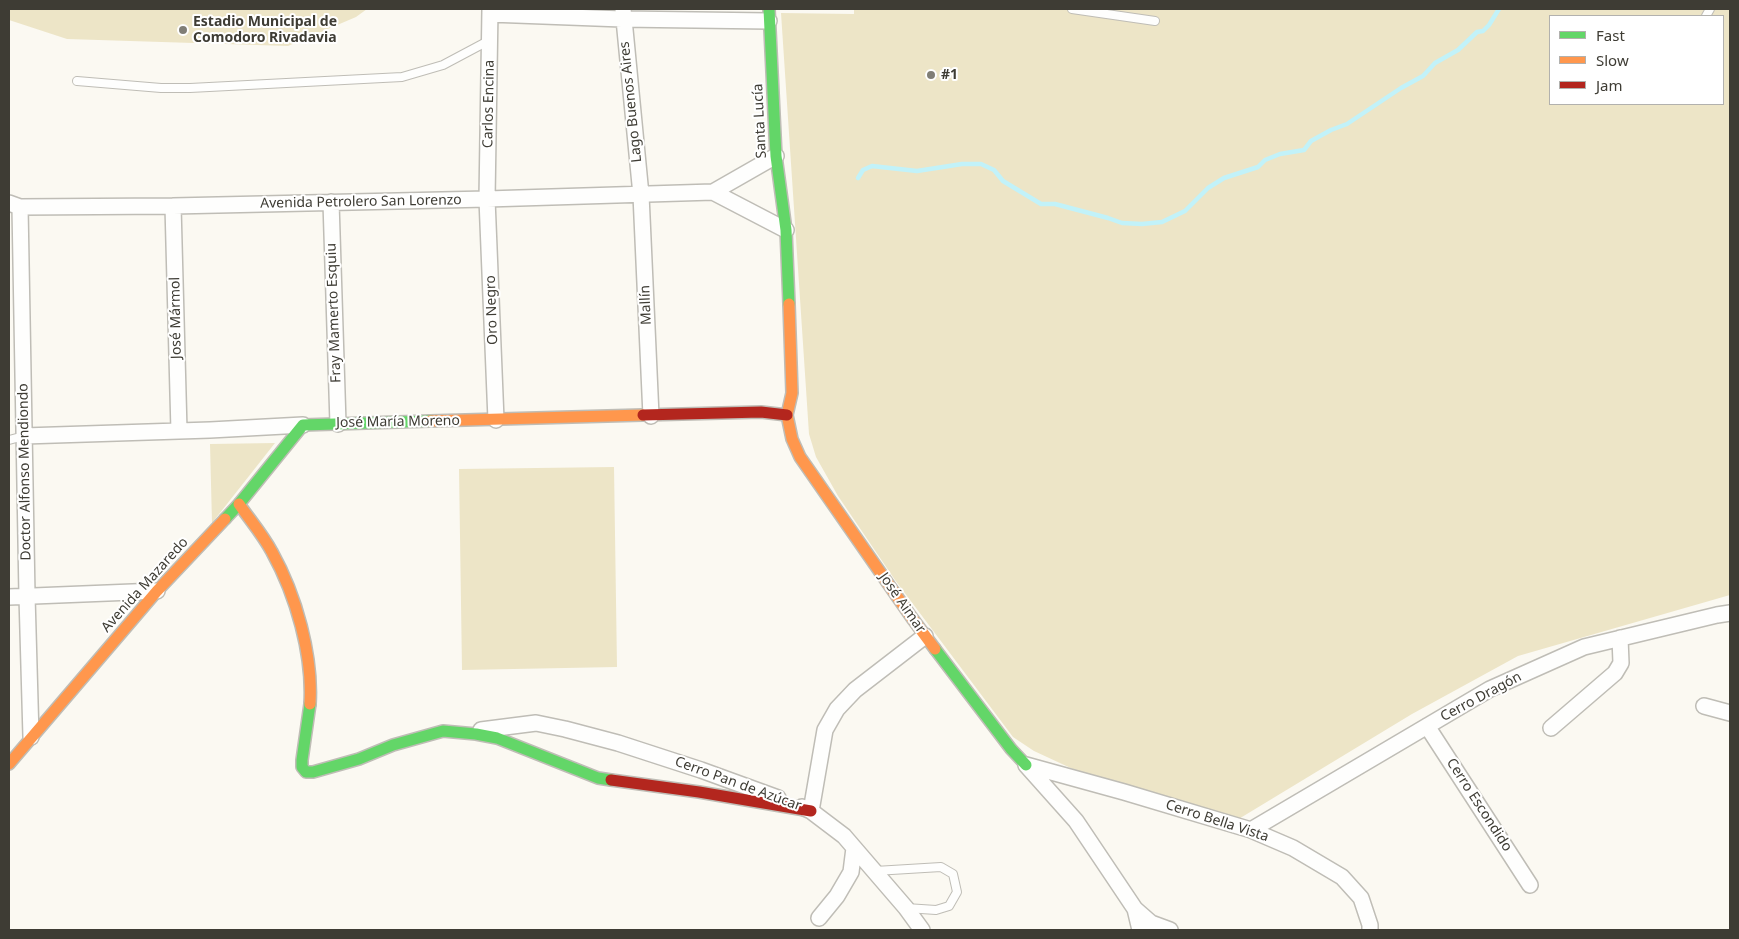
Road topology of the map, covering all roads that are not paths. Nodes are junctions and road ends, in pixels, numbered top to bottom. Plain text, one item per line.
1 (1072, 9) edge
2 (490, 11) edge
3 (622, 14) edge
4 (769, 15) edge
5 (1155, 21) dead end
6 (490, 40) junction
7 (77, 81) dead end
8 (776, 156) junction
9 (713, 192) junction
10 (641, 195) junction
11 (487, 199) junction
12 (331, 202) junction
13 (14, 205) edge
14 (173, 206) junction
15 (786, 230) junction
16 (787, 414) junction
17 (651, 416) junction
18 (496, 420) junction
19 (338, 424) junction
20 (304, 425) junction
21 (179, 431) junction
22 (24, 436) junction
23 (9, 440) edge
24 (239, 504) junction
25 (157, 591) junction
26 (27, 596) junction
27 (9, 597) edge
28 (1730, 613) edge
29 (926, 636) junction
30 (1620, 638) junction
31 (1704, 706) dead end
32 (1730, 713) edge
33 (1427, 726) junction
34 (1551, 728) dead end
35 (463, 733) junction
36 (31, 737) junction
37 (9, 764) edge
38 (1026, 765) junction
39 (810, 811) junction
40 (1252, 830) junction
41 (854, 848) junction
42 (875, 871) junction
43 (1530, 885) dead end
44 (906, 908) junction
45 (1135, 909) junction
46 (819, 918) dead end
47 (922, 930) edge
48 (1140, 930) edge
49 (1170, 930) edge
50 (1370, 930) edge

1 - 5 lane
2 - 3 street
2 - 6 street, Carlos Encina
3 - 4 street
3 - 10 street, Lago Buenos Aires
4 - 8 street, Santa Lucía
6 - 7 lane
6 - 11 street, Carlos Encina
8 - 9 street, Avenida Petrolero San Lorenzo
8 - 15 street, Santa Lucía
9 - 10 street, Avenida Petrolero San Lorenzo
9 - 15 street, Avenida Petrolero San Lorenzo
10 - 11 street, Avenida Petrolero San Lorenzo
10 - 17 street, Mallín
11 - 12 street, Avenida Petrolero San Lorenzo
11 - 18 street, Oro Negro
12 - 14 street, Avenida Petrolero San Lorenzo
12 - 19 street, Fray Mamerto Esquiu
13 - 14 street, Avenida Petrolero San Lorenzo
13 - 22 street, Doctor Alfonso Mendiondo
14 - 21 street, José Mármol
15 - 16 street, José Aimar
16 - 17 street, José María Moreno
16 - 29 street, José Aimar
17 - 18 street, José María Moreno
18 - 19 street, José María Moreno
19 - 20 street, José María Moreno
20 - 21 street, José María Moreno
20 - 24 street, Avenida Mazaredo
21 - 22 street, José María Moreno
22 - 23 lane, José María Moreno
22 - 26 street, Doctor Alfonso Mendiondo
24 - 25 street, Avenida Mazaredo
24 - 35 street, Cerro Pan de Azúcar
25 - 26 street
25 - 36 street, Avenida Mazaredo
26 - 27 street
26 - 36 street, Doctor Alfonso Mendiondo
28 - 30 street, Cerro Dragón
29 - 38 street, José Aimar
29 - 39 street
30 - 33 street, Cerro Dragón
30 - 34 street
31 - 32 street
33 - 40 street, Cerro Dragón
33 - 43 street, Cerro Escondido
35 - 39 street, Cerro Pan de Azúcar
35 - 39 street, Cerro Pan de Azúcar
36 - 37 street, Avenida Mazaredo
38 - 40 street, Cerro Bella Vista
38 - 45 street, José Aimar
39 - 41 street
40 - 50 street, Cerro Bella Vista
41 - 42 street
41 - 46 street
42 - 44 street
42 - 44 lane
44 - 47 street
45 - 48 street, José Aimar
45 - 49 street

